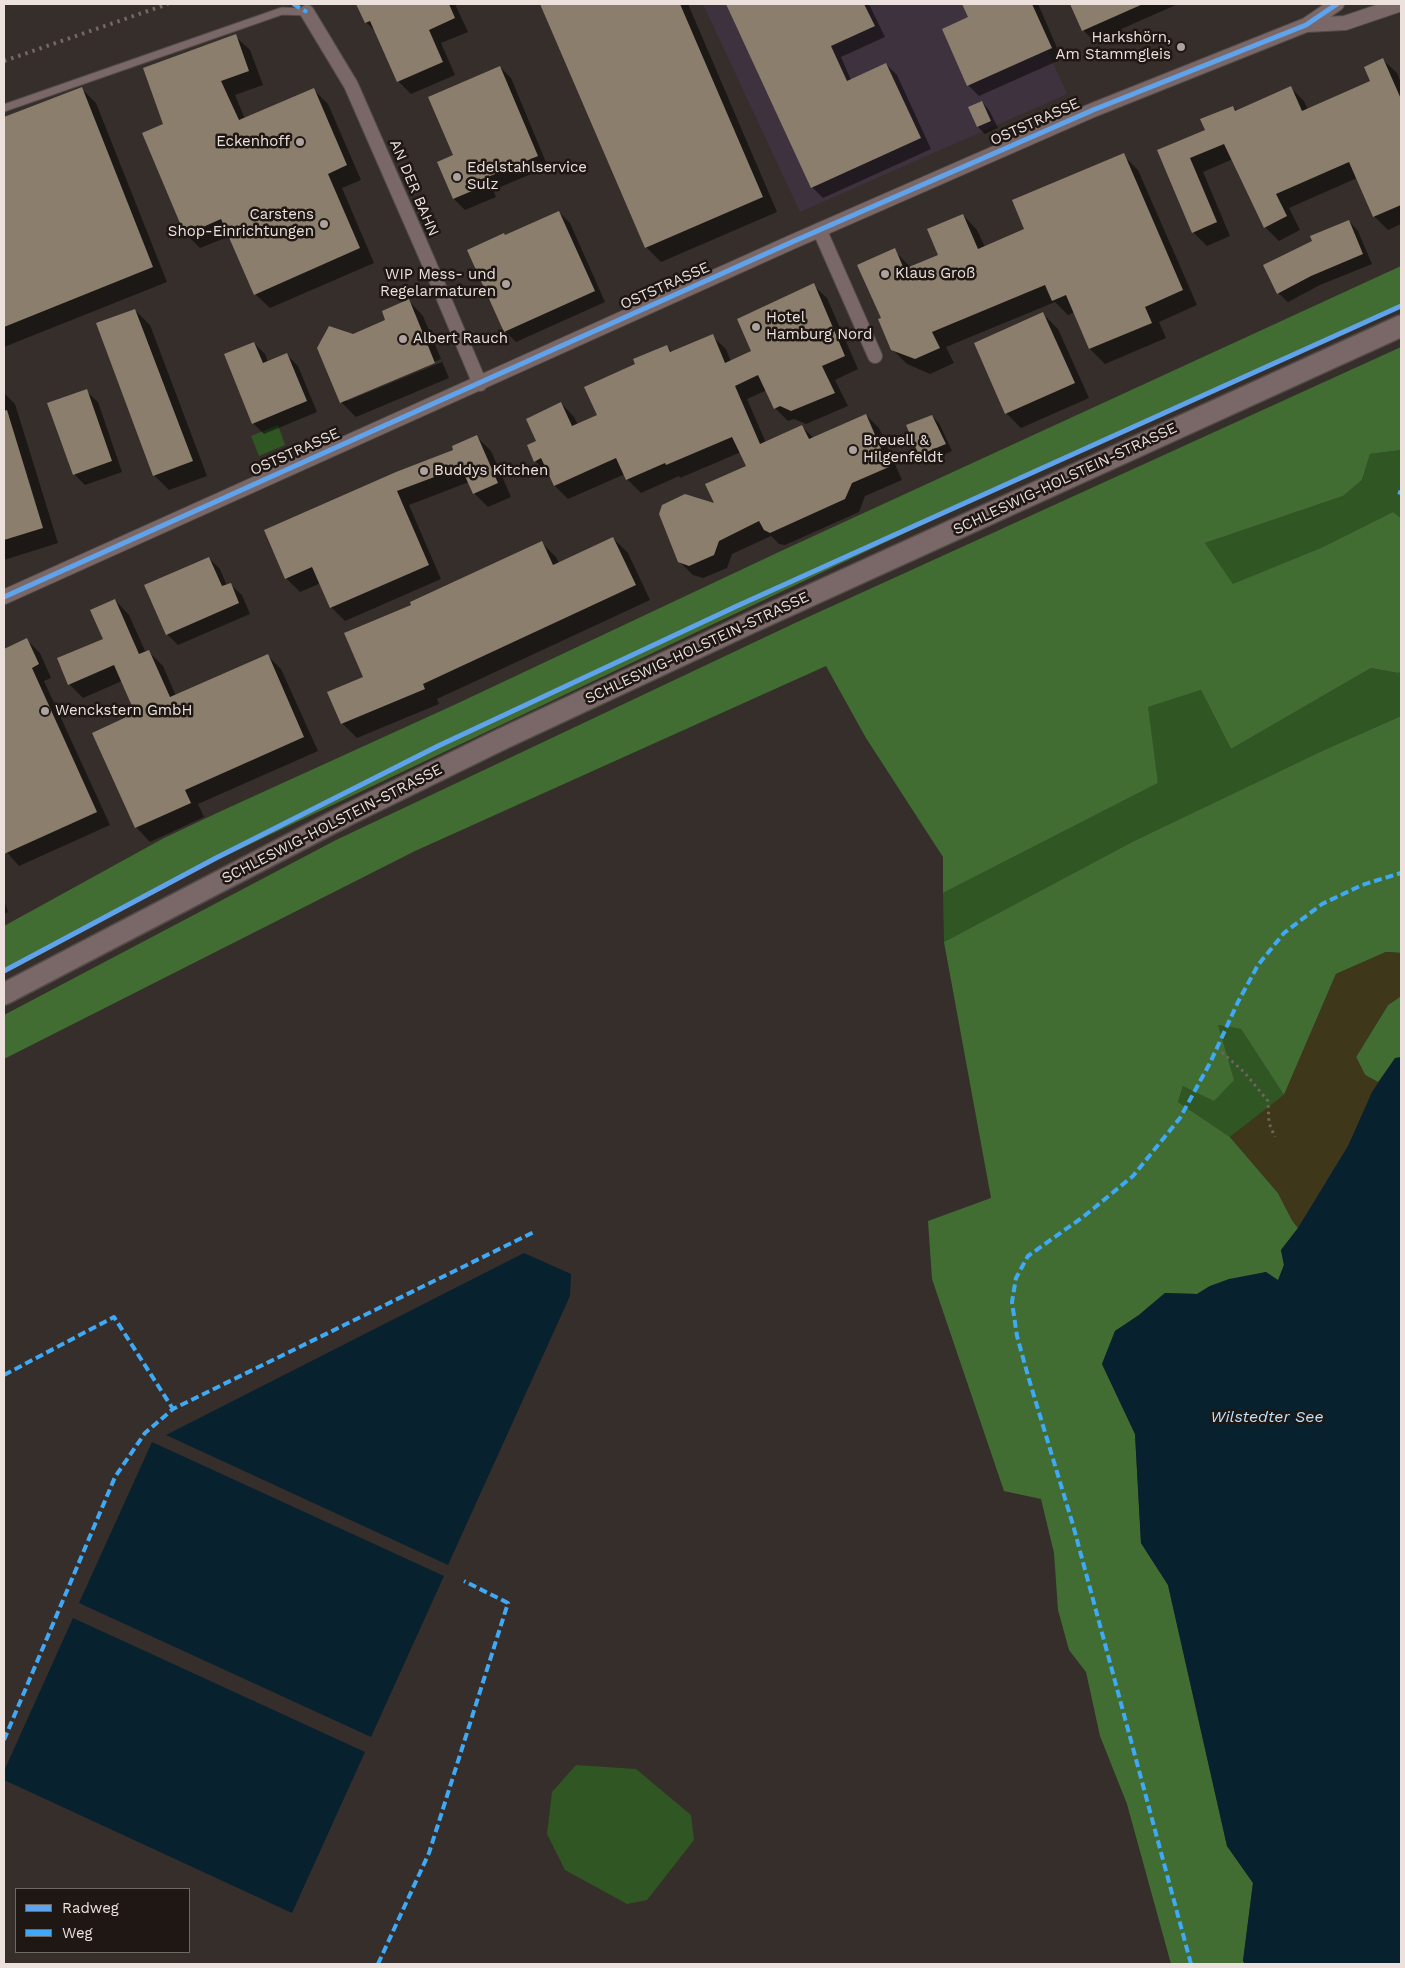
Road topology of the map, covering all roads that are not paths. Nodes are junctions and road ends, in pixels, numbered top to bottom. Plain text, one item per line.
1 (1337, 4) edge
2 (1401, 4) edge
3 (307, 12) joint
4 (1306, 25) junction
5 (4, 108) edge
6 (820, 231) junction
7 (1401, 326) edge
8 (875, 356) dead end
9 (480, 384) junction
10 (4, 597) edge
11 (4, 994) edge

1 - 4 street, OSTSTRASSE
2 - 4 street, OSTSTRASSE
3 - 5 lane
3 - 9 street, AN DER BAHN
4 - 6 street, OSTSTRASSE
6 - 8 street
6 - 9 street, OSTSTRASSE
7 - 11 main road, SCHLESWIG-HOLSTEIN-STRASSE
9 - 10 street, OSTSTRASSE

